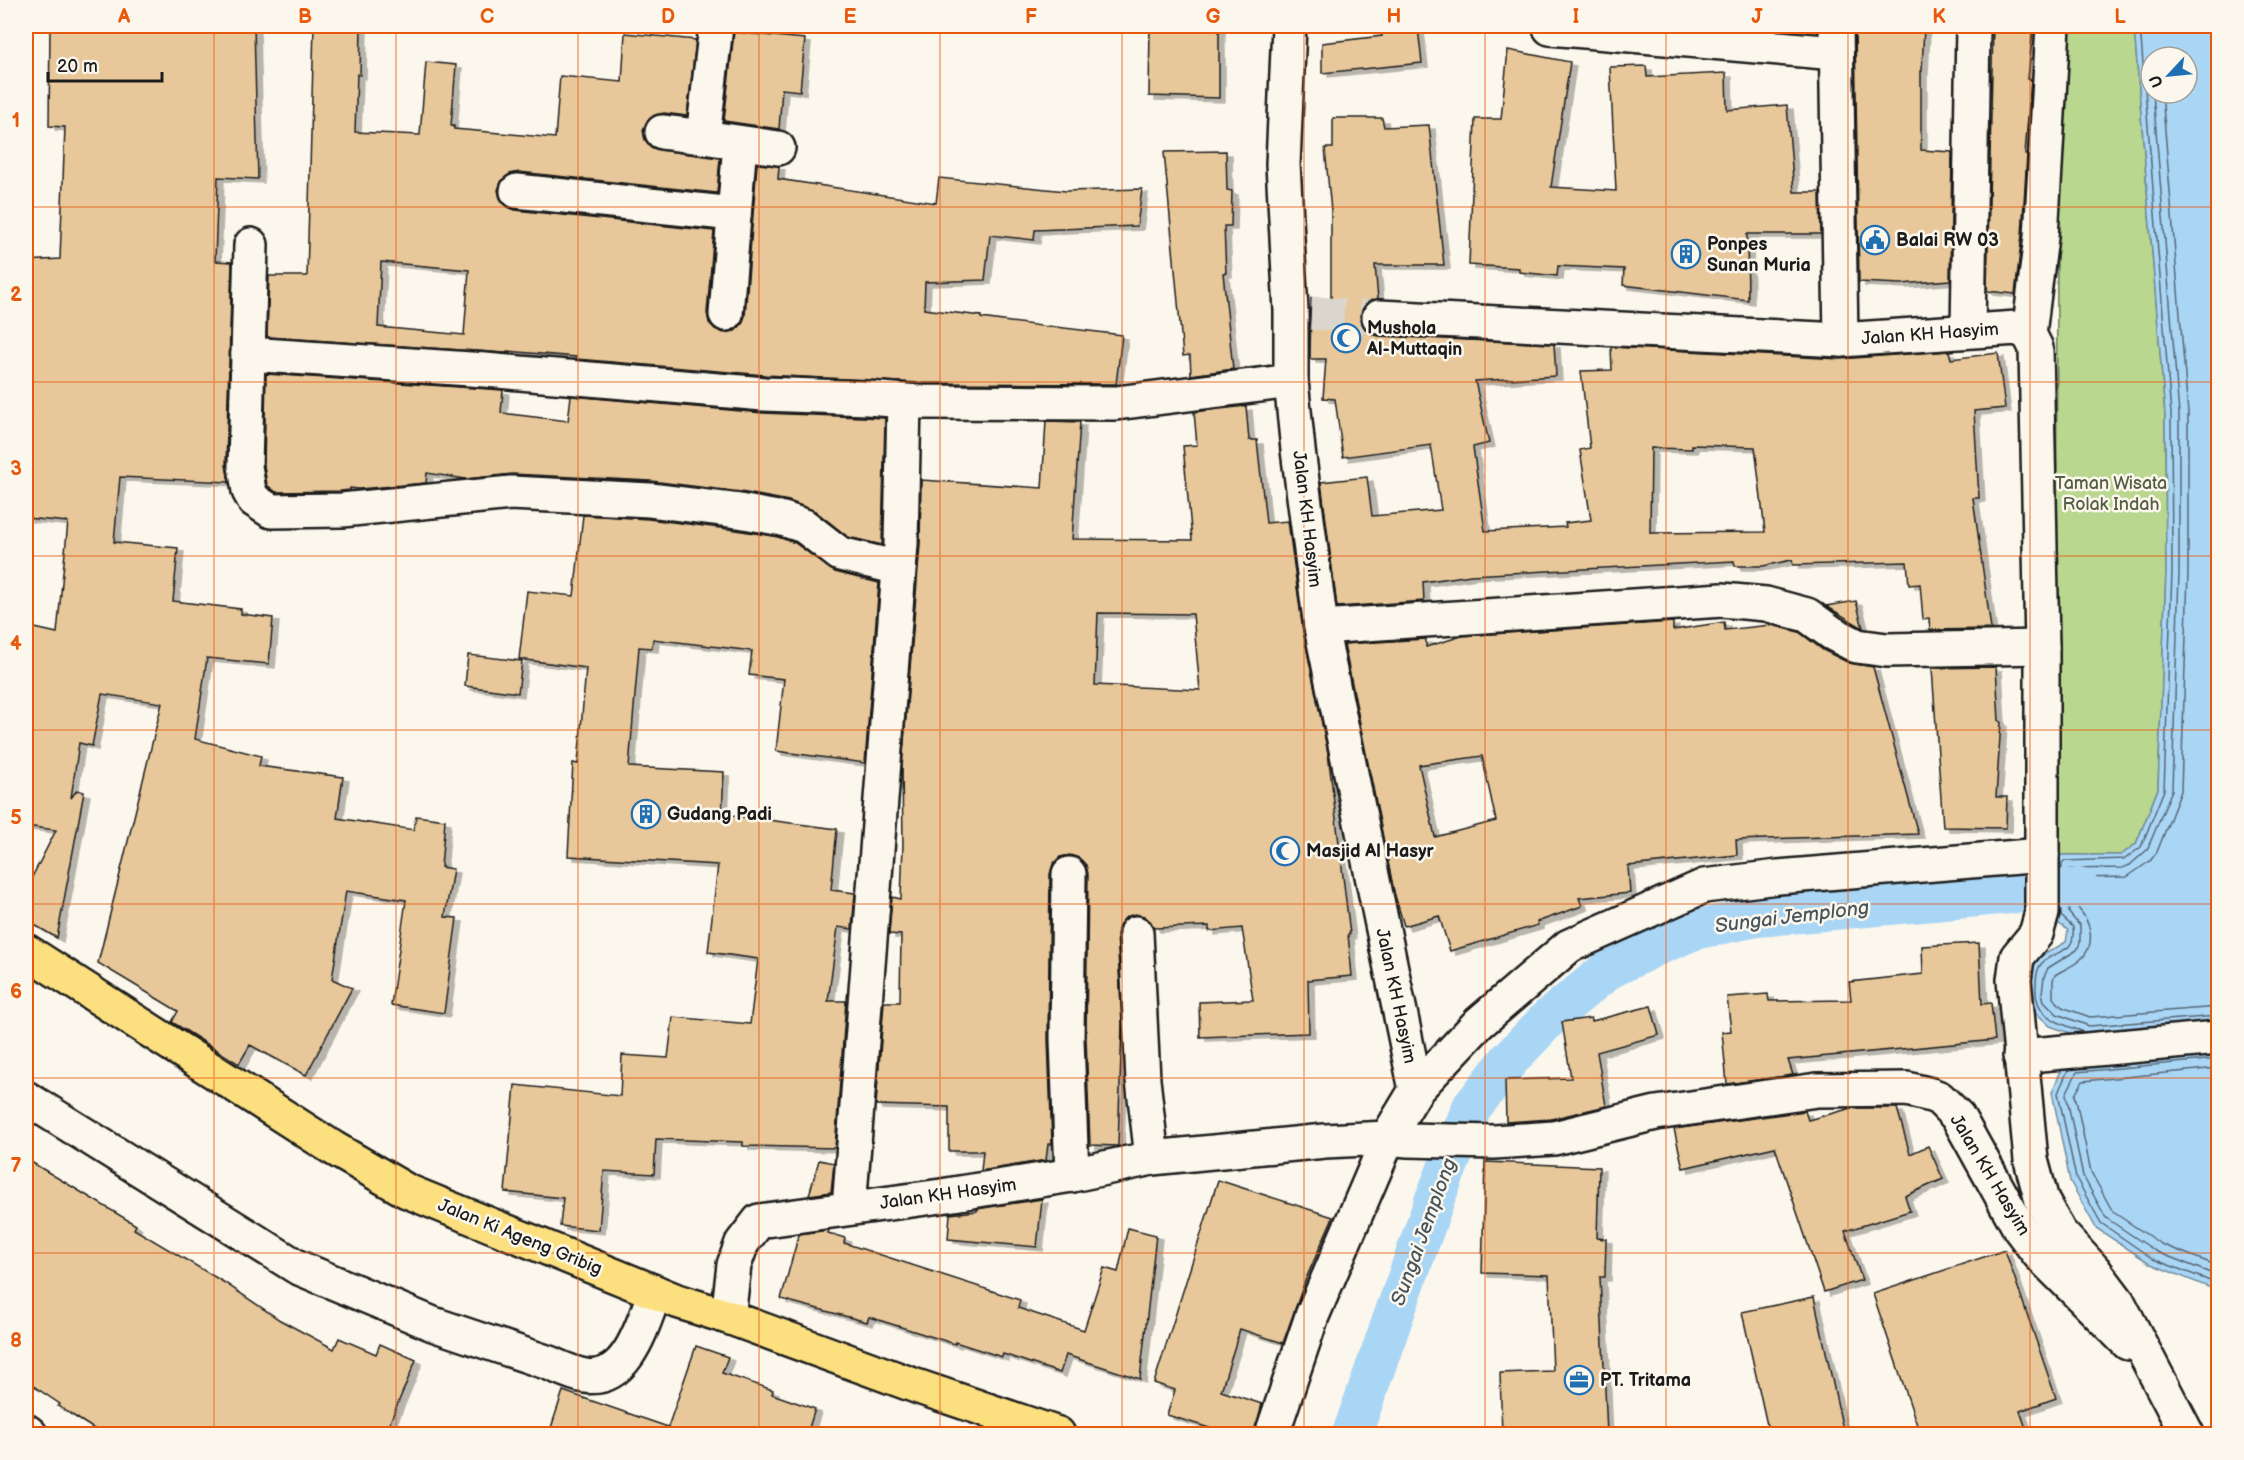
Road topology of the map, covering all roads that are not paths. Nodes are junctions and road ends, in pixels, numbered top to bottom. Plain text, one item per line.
1 (716, 26) edge
2 (1289, 26) edge
3 (1973, 26) edge
4 (2053, 26) edge
5 (1550, 28) dead end
6 (1836, 39) edge
7 (662, 132) dead end
8 (703, 137) junction
9 (740, 142) junction
10 (778, 148) dead end
11 (517, 191) dead end
12 (734, 214) junction
13 (251, 246) dead end
14 (726, 314) dead end
15 (1379, 317) tunnel mouth
16 (1968, 331) junction
17 (2029, 334) junction
18 (1841, 340) junction
19 (248, 354) junction
20 (1291, 381) junction
21 (904, 400) junction
22 (899, 568) junction
23 (1321, 627) junction
24 (2042, 647) junction
25 (2042, 858) junction
26 (1069, 874) dead end
27 (1136, 933) dead end
28 (26, 951) edge
29 (2218, 1038) edge
30 (2020, 1056) junction
31 (1416, 1090) junction
32 (26, 1098) edge
33 (1397, 1139) junction
34 (1152, 1158) junction
35 (1072, 1175) junction
36 (849, 1208) junction
37 (655, 1292) junction
38 (728, 1317) junction
39 (2154, 1370) junction
40 (26, 1431) edge
41 (30, 1434) edge
42 (1058, 1434) edge
43 (1272, 1434) edge
44 (2187, 1434) edge

1 - 8 street
2 - 20 street, Jalan KH Hasyim
3 - 16 street
4 - 17 street
5 - 6 street
6 - 18 street
7 - 8 street
8 - 9 street
9 - 10 street
9 - 12 street
11 - 12 street
12 - 14 street
13 - 19 street
15 - 18 street, Jalan KH Hasyim
16 - 17 street, Jalan KH Hasyim
16 - 18 street, Jalan KH Hasyim
17 - 24 street
19 - 21 street
19 - 22 street
20 - 21 street
20 - 23 street, Jalan KH Hasyim
21 - 22 street
22 - 36 street
23 - 24 street
23 - 31 street, Jalan KH Hasyim
24 - 25 street
25 - 30 street
25 - 31 street
26 - 35 street
27 - 34 street
28 - 37 main road, Jalan Ki Ageng Gribig
29 - 30 street
30 - 39 street
31 - 33 street
32 - 37 street
33 - 34 street, Jalan KH Hasyim
33 - 39 street, Jalan KH Hasyim
33 - 43 street
34 - 35 street, Jalan KH Hasyim
35 - 36 street, Jalan KH Hasyim
36 - 38 street, Jalan KH Hasyim
37 - 38 main road, Jalan Ki Ageng Gribig
38 - 42 main road, Jalan Ki Ageng Gribig
39 - 44 street
40 - 41 street

